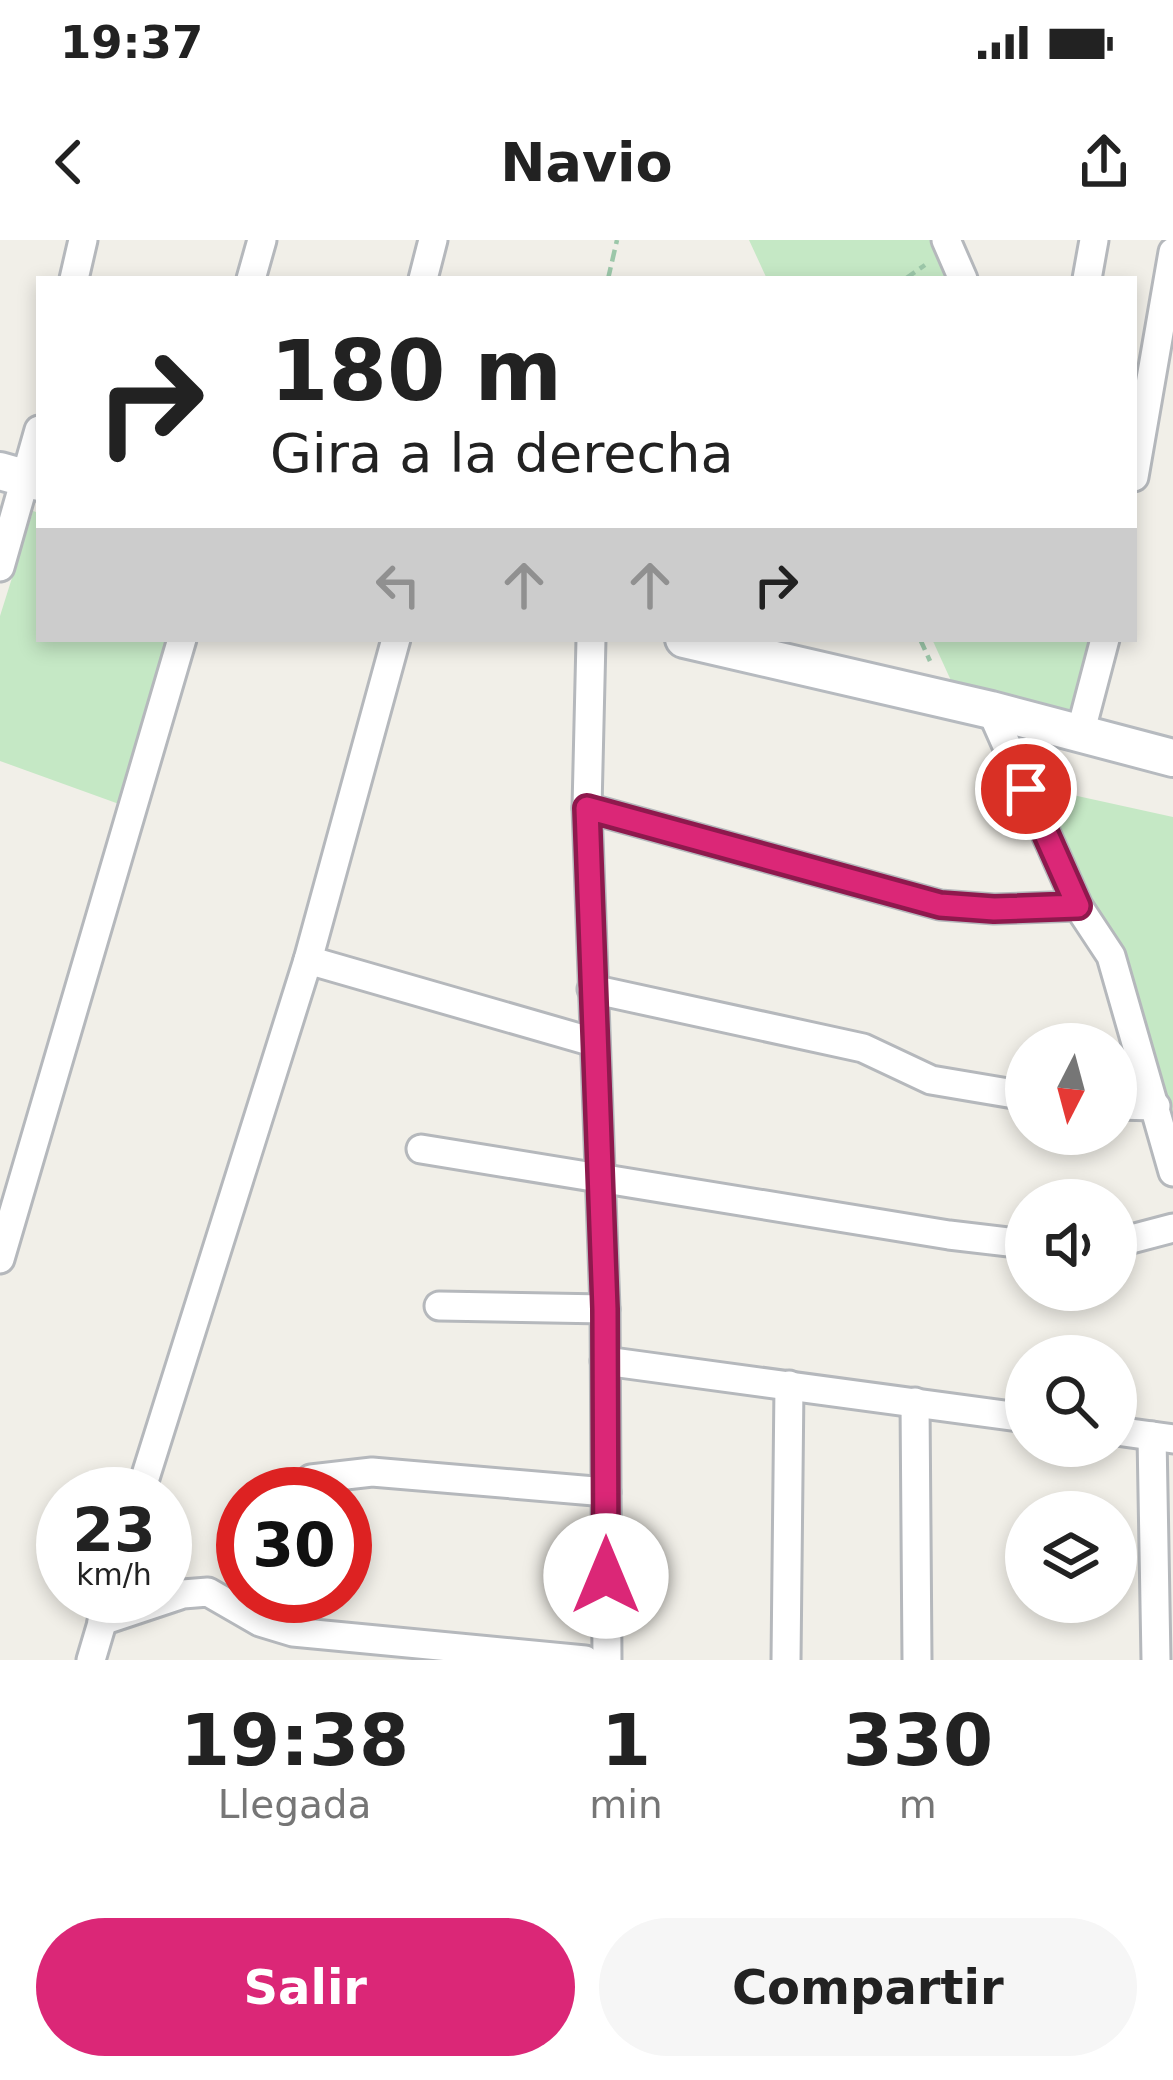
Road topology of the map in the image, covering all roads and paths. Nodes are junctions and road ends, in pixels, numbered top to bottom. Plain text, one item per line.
1 (83, 240) edge
2 (262, 240) edge
3 (434, 240) edge
4 (616, 240) edge
5 (946, 240) edge
6 (1094, 240) edge
7 (1173, 252) edge
8 (75, 276) edge
9 (252, 276) edge
10 (424, 276) edge
11 (609, 276) edge
12 (962, 276) edge
13 (1088, 276) edge
14 (36, 438) edge
15 (1137, 460) edge
16 (22, 477) edge
17 (0, 567) edge
18 (181, 642) edge
19 (395, 642) edge
20 (591, 642) edge
21 (697, 642) edge
22 (1105, 642) edge
23 (991, 710) junction
24 (1080, 734) junction
25 (1173, 758) edge
26 (587, 808) junction
27 (1078, 906) junction
28 (308, 960) junction
29 (592, 988) junction
30 (593, 1042) junction
31 (1005, 1093) edge
32 (1137, 1106) edge
33 (1156, 1106) junction
34 (421, 1149) dead end
35 (1173, 1172) edge
36 (600, 1177) junction
37 (1173, 1228) edge
38 (1137, 1237) edge
39 (1005, 1242) edge
40 (0, 1259) edge
41 (439, 1306) dead end
42 (605, 1309) junction
43 (605, 1360) junction
44 (789, 1385) junction
45 (915, 1402) junction
46 (1005, 1415) edge
47 (1162, 1437) edge
48 (148, 1467) edge
49 (372, 1472) edge
50 (606, 1492) junction
51 (192, 1593) edge
52 (102, 1623) edge
53 (91, 1660) edge
54 (585, 1660) edge
55 (607, 1660) edge
56 (786, 1660) edge
57 (917, 1660) edge
58 (1156, 1660) edge

1 - 8 street
2 - 9 street
3 - 10 street
4 - 11 path
5 - 12 street
6 - 13 street
7 - 15 street
14 - 16 street
16 - 17 street
18 - 40 street
19 - 28 street
20 - 26 street
21 - 23 street
22 - 24 street
23 - 24 street
23 - 27 street
24 - 25 street
26 - 27 street
26 - 29 street
27 - 33 street
28 - 30 street
28 - 48 street
29 - 30 street
29 - 31 street
30 - 36 street
32 - 33 street
33 - 35 street
34 - 36 street
36 - 39 street
36 - 42 street
37 - 38 street
41 - 42 street
42 - 43 street
43 - 44 street
43 - 50 street
44 - 45 street
44 - 56 street
45 - 46 street
45 - 57 street
47 - 58 street
49 - 50 street
50 - 55 street
51 - 54 street
52 - 53 street

